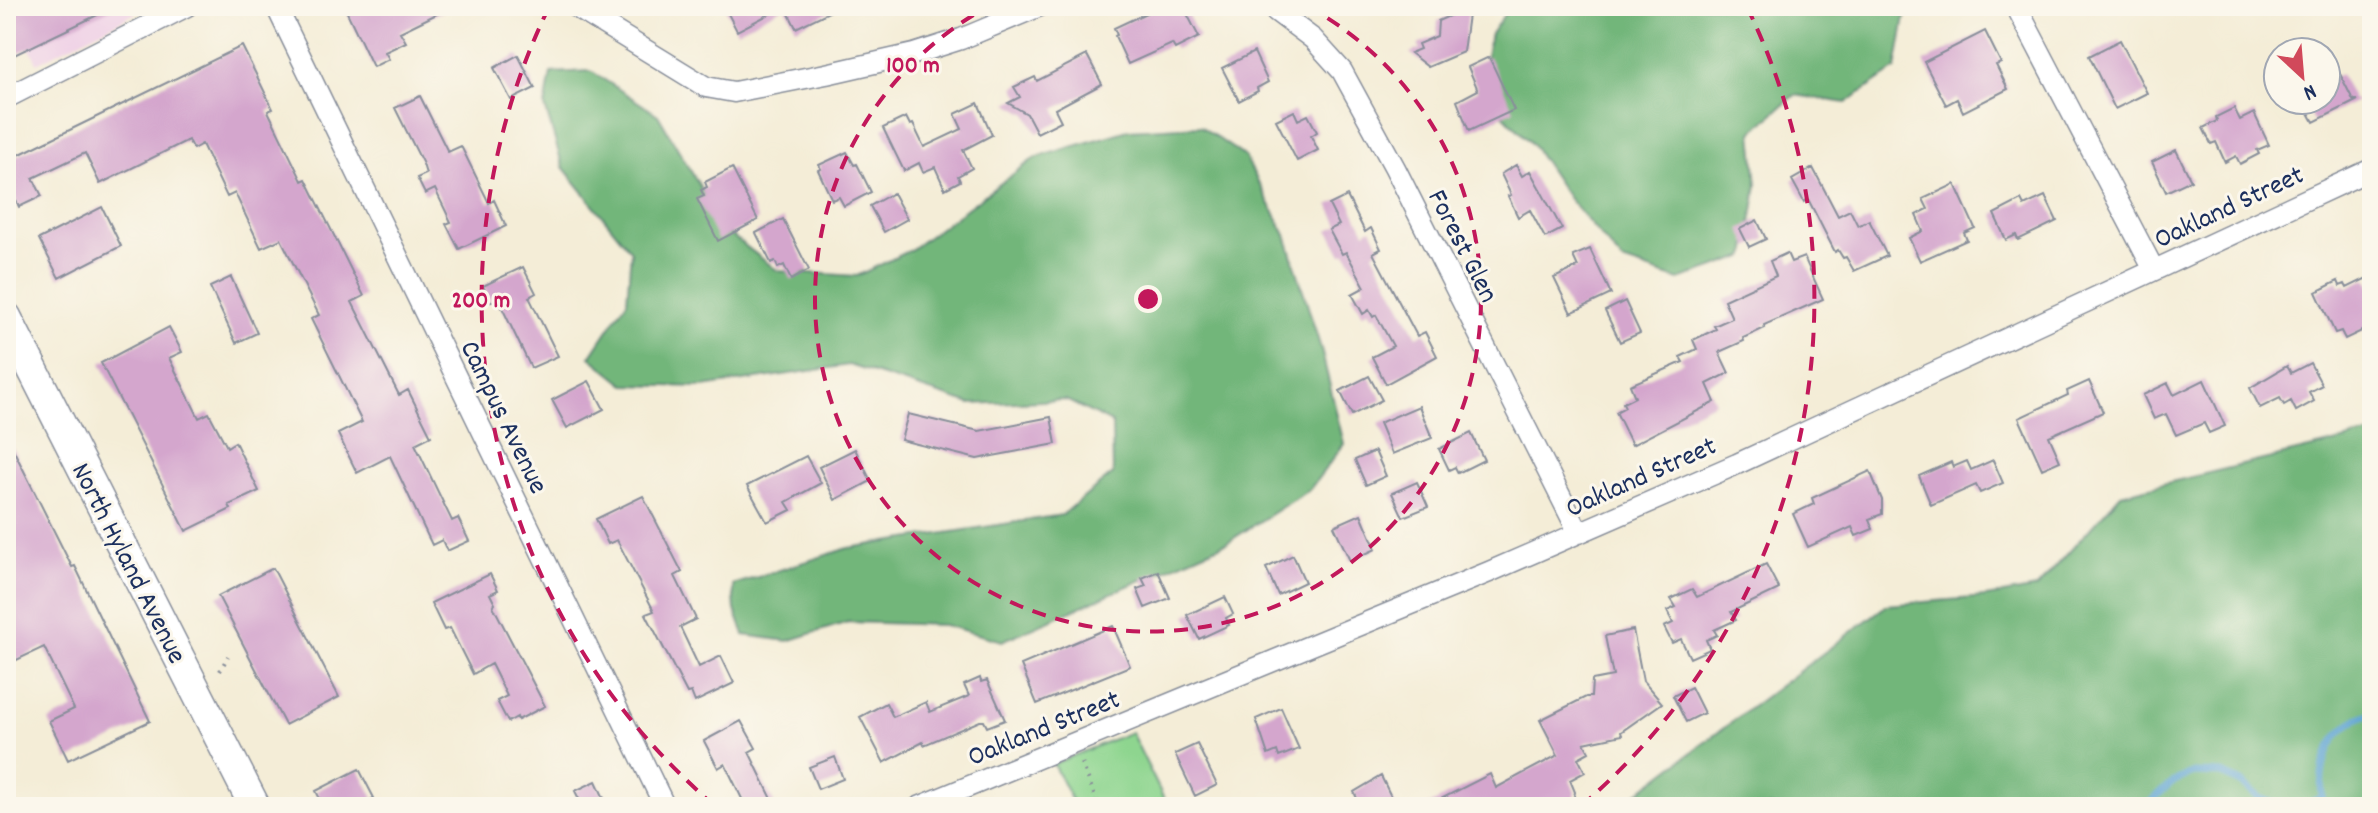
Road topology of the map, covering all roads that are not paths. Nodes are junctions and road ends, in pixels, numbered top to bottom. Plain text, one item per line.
1 (187, 6) edge
2 (276, 6) edge
3 (574, 6) edge
4 (1269, 6) edge
5 (2016, 6) edge
6 (1033, 7) edge
7 (6, 98) edge
8 (2372, 169) edge
9 (2154, 270) junction
10 (6, 317) edge
11 (1579, 533) junction
12 (255, 807) edge
13 (665, 807) edge
14 (919, 807) edge

1 - 7 street
2 - 13 street, Campus Avenue
3 - 6 street
4 - 11 street, Forest Glen
5 - 9 street
8 - 9 street, Oakland Street
9 - 11 street, Oakland Street
10 - 12 main road, North Hyland Avenue
11 - 14 street, Oakland Street

